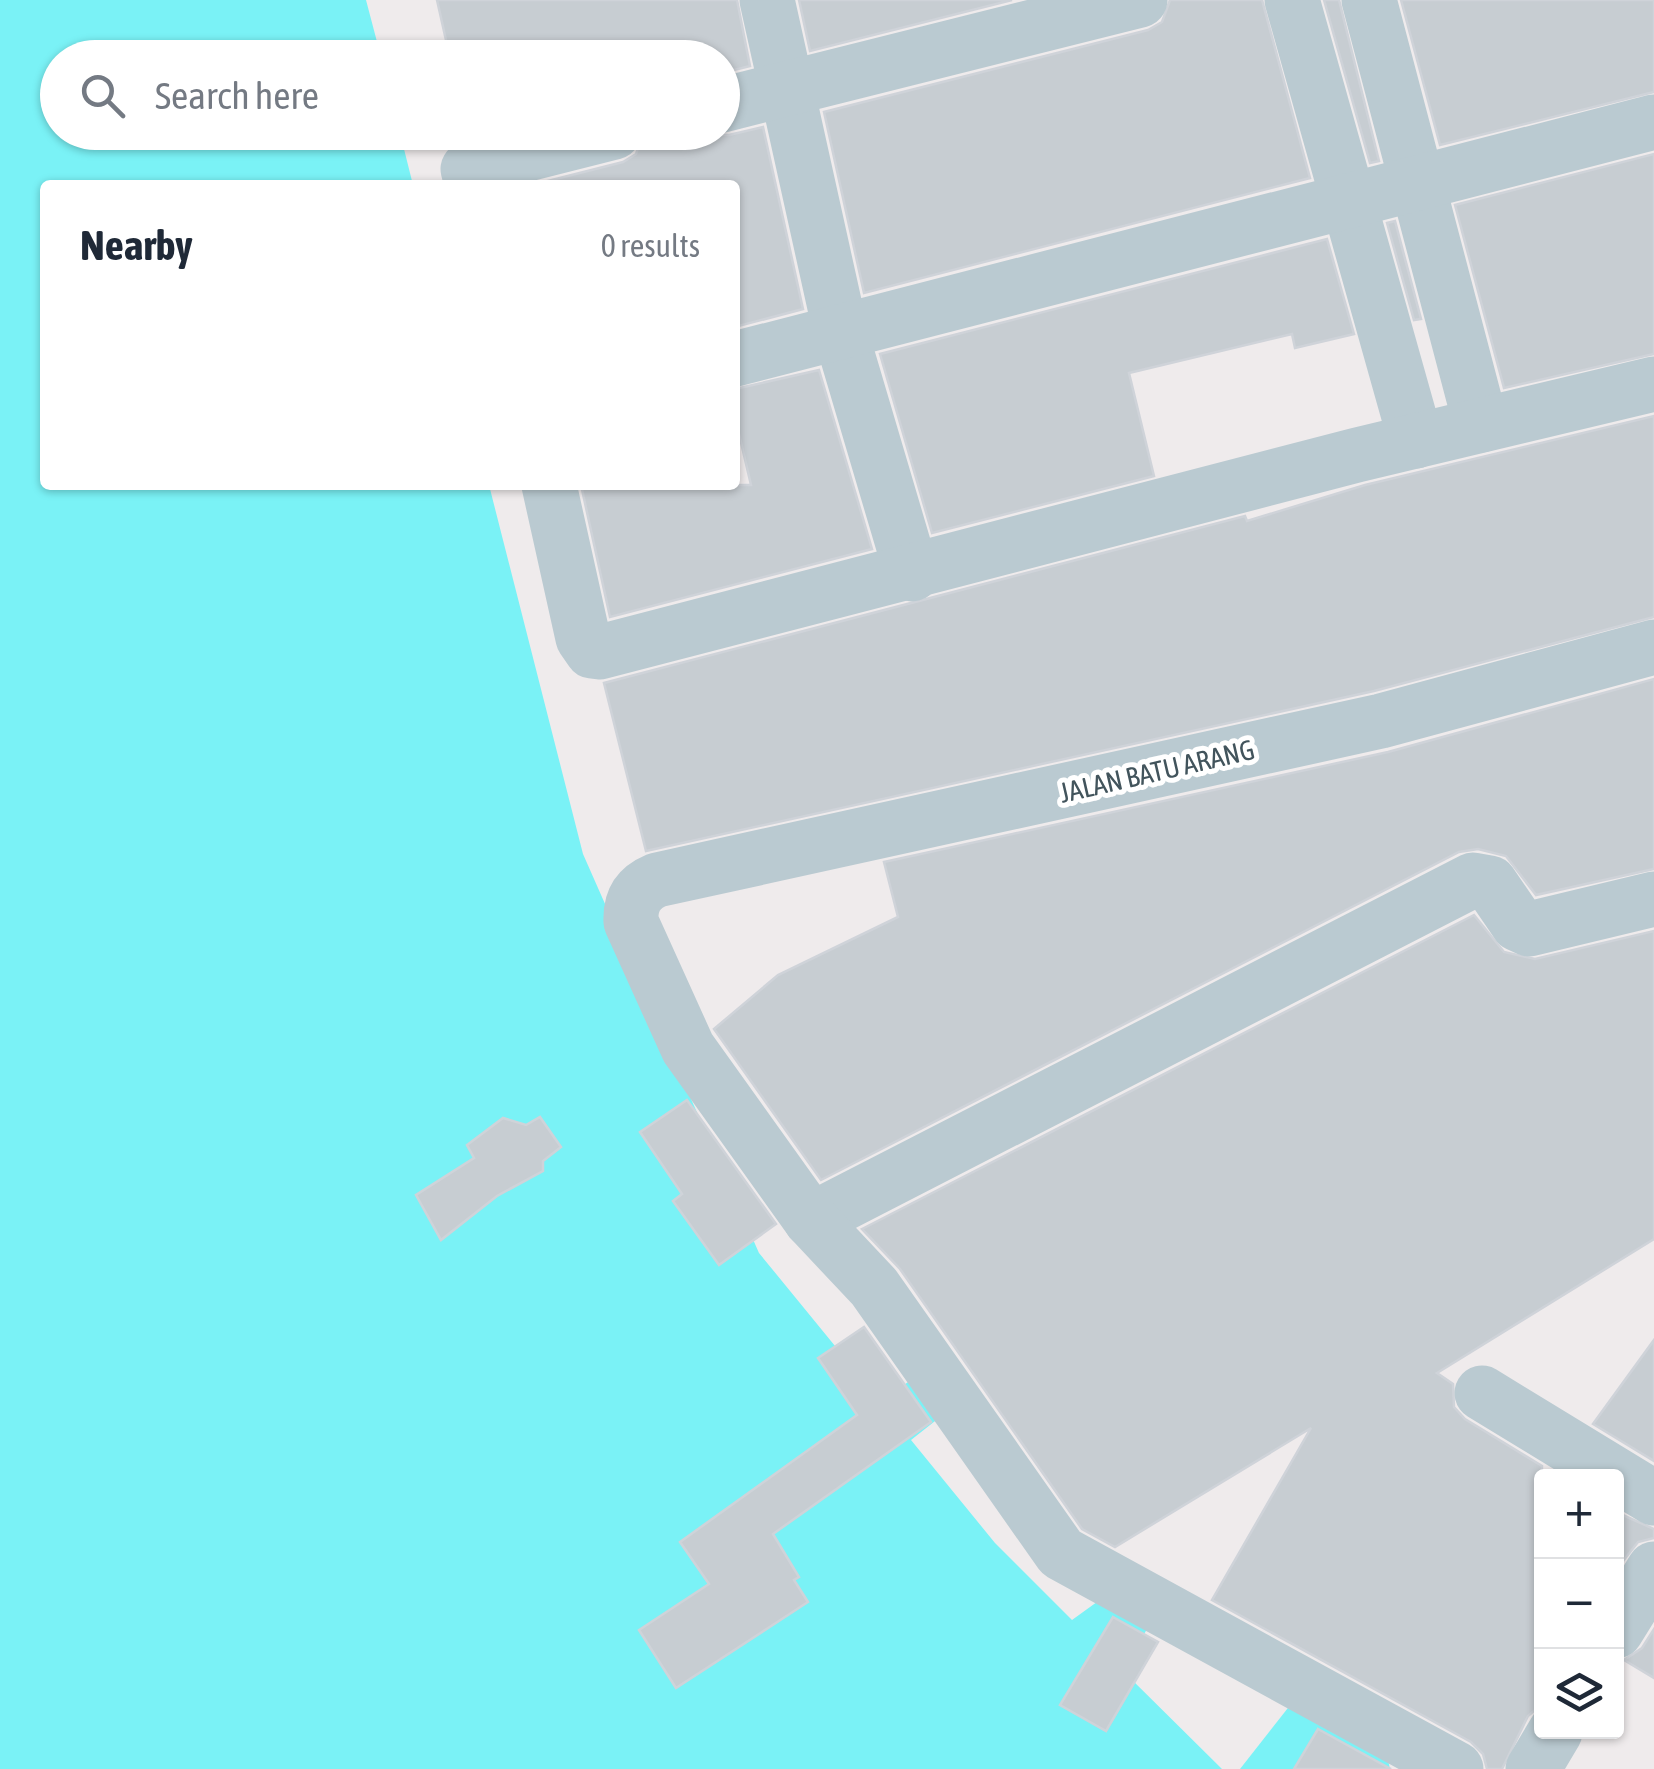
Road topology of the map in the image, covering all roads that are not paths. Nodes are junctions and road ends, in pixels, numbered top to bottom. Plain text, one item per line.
1 (767, 0) edge
2 (1140, 0) edge
3 (1292, 0) edge
4 (1369, 0) edge
5 (787, 89) junction
6 (740, 101) edge
7 (1654, 122) edge
8 (543, 150) edge
9 (471, 180) edge
10 (1416, 182) junction
11 (1349, 200) junction
12 (841, 334) junction
13 (740, 358) edge
14 (1654, 384) edge
15 (1481, 425) junction
16 (1416, 441) junction
17 (550, 490) edge
18 (912, 574) junction
19 (1654, 648) edge
20 (1654, 899) edge
21 (811, 1220) junction
22 (1482, 1393) dead end
23 (1654, 1498) edge
24 (1654, 1569) edge
25 (1624, 1617) edge
26 (1551, 1739) edge
27 (1456, 1769) edge
28 (1532, 1769) edge

1 - 5 street
2 - 5 street
3 - 11 street
4 - 10 street
5 - 6 street
5 - 12 street
7 - 10 street
8 - 9 street
10 - 11 street
10 - 15 street
11 - 12 street
11 - 16 street
12 - 13 street
12 - 18 street
14 - 15 street
15 - 16 street
16 - 18 street
17 - 18 street
19 - 21 street, JALAN BATU ARANG
20 - 21 street
21 - 27 street
22 - 23 street
24 - 25 street
26 - 28 street

